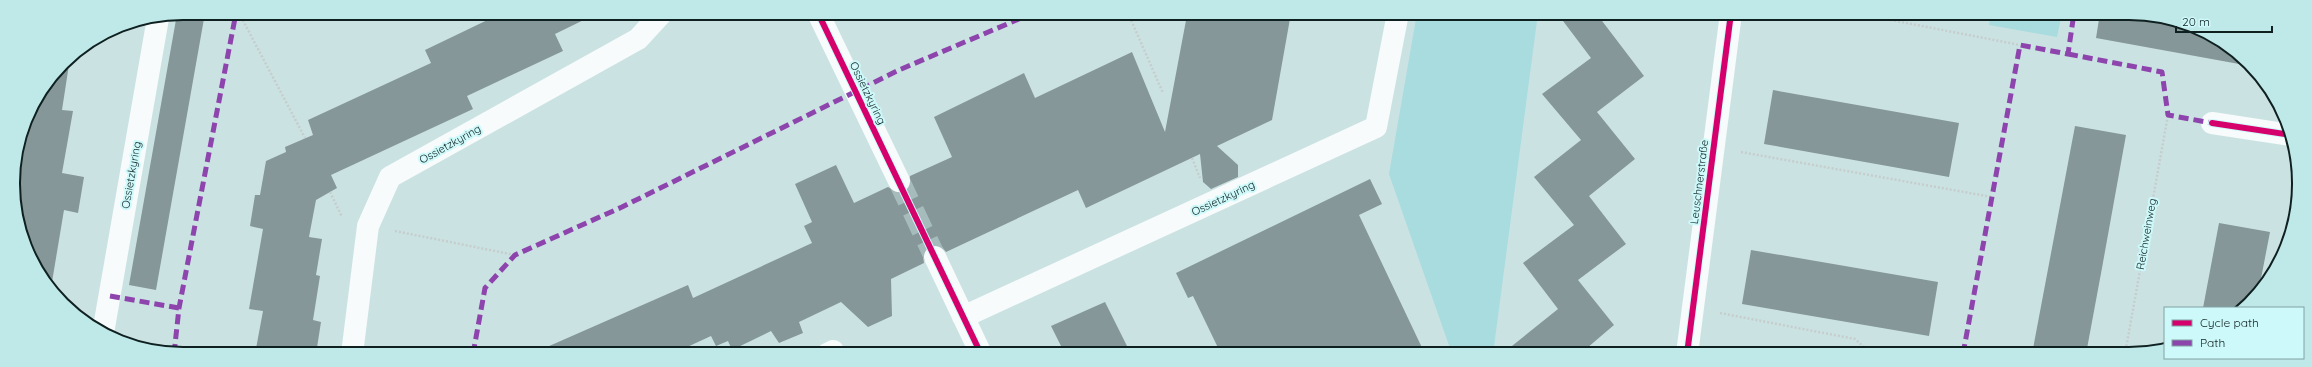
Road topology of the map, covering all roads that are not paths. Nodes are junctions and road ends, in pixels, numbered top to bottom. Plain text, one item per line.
1 (656, 20) edge
2 (821, 20) edge
3 (1397, 20) edge
4 (1730, 20) edge
5 (157, 22) edge
6 (2212, 123) dead end
7 (2284, 134) edge
8 (899, 181) tunnel mouth
9 (935, 257) tunnel mouth
10 (964, 317) junction
11 (104, 326) edge
12 (353, 347) edge
13 (978, 347) edge
14 (1688, 347) edge

1 - 12 street, Ossietzkyring
2 - 8 street, Ossietzkyring
3 - 10 street, Ossietzkyring
4 - 14 street, Leuschnerstraße
5 - 11 street, Ossietzkyring
6 - 7 street
9 - 10 street
10 - 13 street

